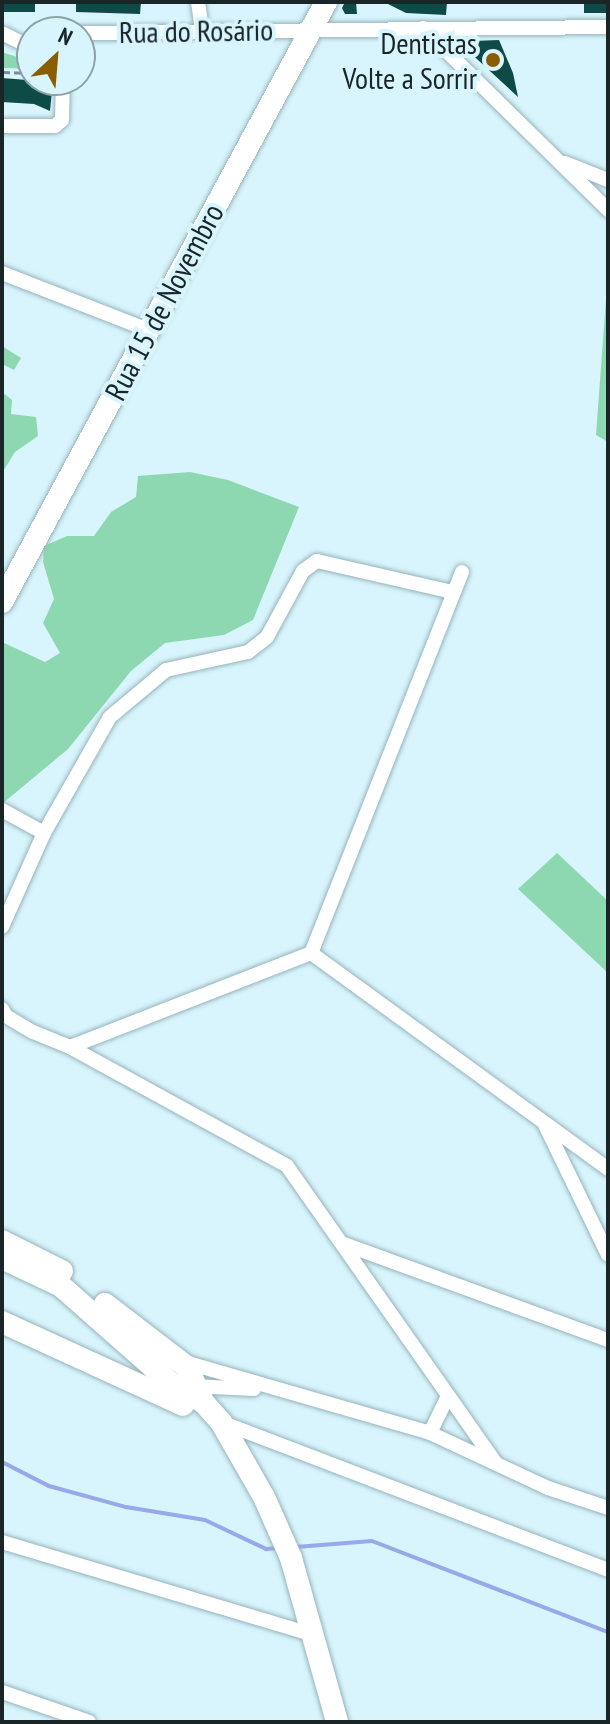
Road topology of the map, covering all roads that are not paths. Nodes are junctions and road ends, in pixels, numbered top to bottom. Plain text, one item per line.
1 (198, 2) edge
2 (326, 2) edge
3 (608, 27) edge
4 (311, 28) junction
5 (423, 28) junction
6 (202, 31) junction
7 (96, 33) edge
8 (63, 96) edge
9 (2, 126) edge
10 (557, 159) junction
11 (608, 180) edge
12 (608, 210) edge
13 (2, 273) edge
14 (148, 330) junction
15 (462, 572) dead end
16 (452, 592) junction
17 (2, 602) edge
18 (2, 810) edge
19 (44, 833) junction
20 (2, 927) edge
21 (311, 953) junction
22 (2, 1009) edge
23 (70, 1047) junction
24 (543, 1121) junction
25 (608, 1169) edge
26 (2, 1241) edge
27 (344, 1244) junction
28 (608, 1255) edge
29 (2, 1258) edge
30 (2, 1322) edge
31 (608, 1340) edge
32 (179, 1360) junction
33 (167, 1380) junction
34 (274, 1390) junction
35 (200, 1394) junction
36 (448, 1396) junction
37 (221, 1422) junction
38 (430, 1433) junction
39 (496, 1463) junction
40 (608, 1508) edge
41 (2, 1542) edge
42 (608, 1570) edge
43 (313, 1635) junction
44 (2, 1692) edge
45 (89, 1722) edge
46 (337, 1722) edge

1 - 6 street
2 - 4 street, Rua 15 de Novembro
3 - 5 street, Rua do Rosário
4 - 5 street, Rua do Rosário
4 - 6 street, Rua do Rosário
4 - 14 street, Rua 15 de Novembro
5 - 10 street
6 - 7 street, Rua do Rosário
8 - 9 street
10 - 11 street
10 - 12 street
13 - 14 street
14 - 17 street, Rua 15 de Novembro
15 - 16 street
16 - 19 street
16 - 21 street
18 - 19 street
19 - 20 street
21 - 23 street
21 - 24 street
22 - 23 street
23 - 27 street
24 - 25 street
24 - 28 street
26 - 32 street
27 - 31 street
27 - 36 street
29 - 33 street
30 - 37 street
32 - 33 street
32 - 34 street
32 - 35 street
33 - 35 street
34 - 35 street
34 - 38 street
35 - 37 street
36 - 38 street
36 - 39 street
37 - 42 street
37 - 43 street
38 - 39 street
39 - 40 street
41 - 43 street
43 - 46 street
44 - 45 street

